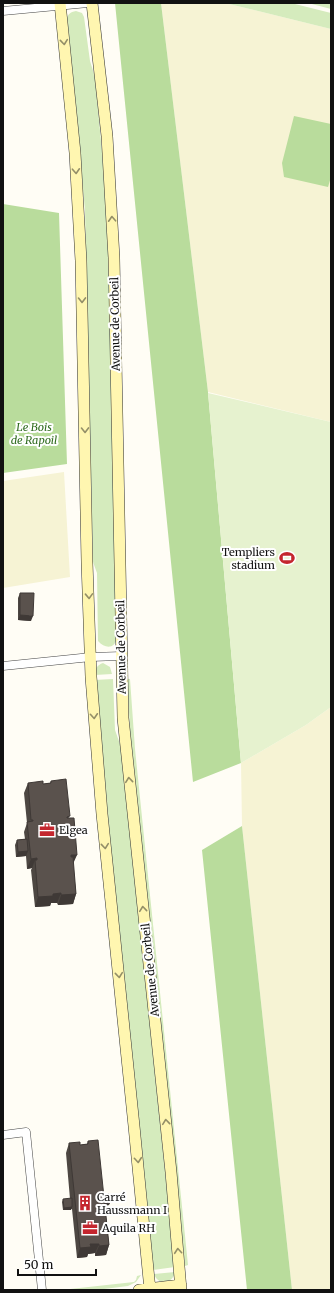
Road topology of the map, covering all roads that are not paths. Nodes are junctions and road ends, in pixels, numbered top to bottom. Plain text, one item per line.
1 (88, 3) edge
2 (92, 3) edge
3 (60, 4) edge
4 (3, 11) edge
5 (121, 656) junction
6 (91, 657) junction
7 (3, 666) edge
8 (3, 1135) edge
9 (181, 1288) edge
10 (42, 1290) edge
11 (146, 1290) edge

1 - 3 street
5 -> 2 main road, Avenue de Corbeil
3 - 4 street
3 -> 6 main road
5 - 6 street
9 -> 5 main road, Avenue de Corbeil
6 - 7 street
6 -> 11 main road
8 - 10 street
9 - 11 main road

